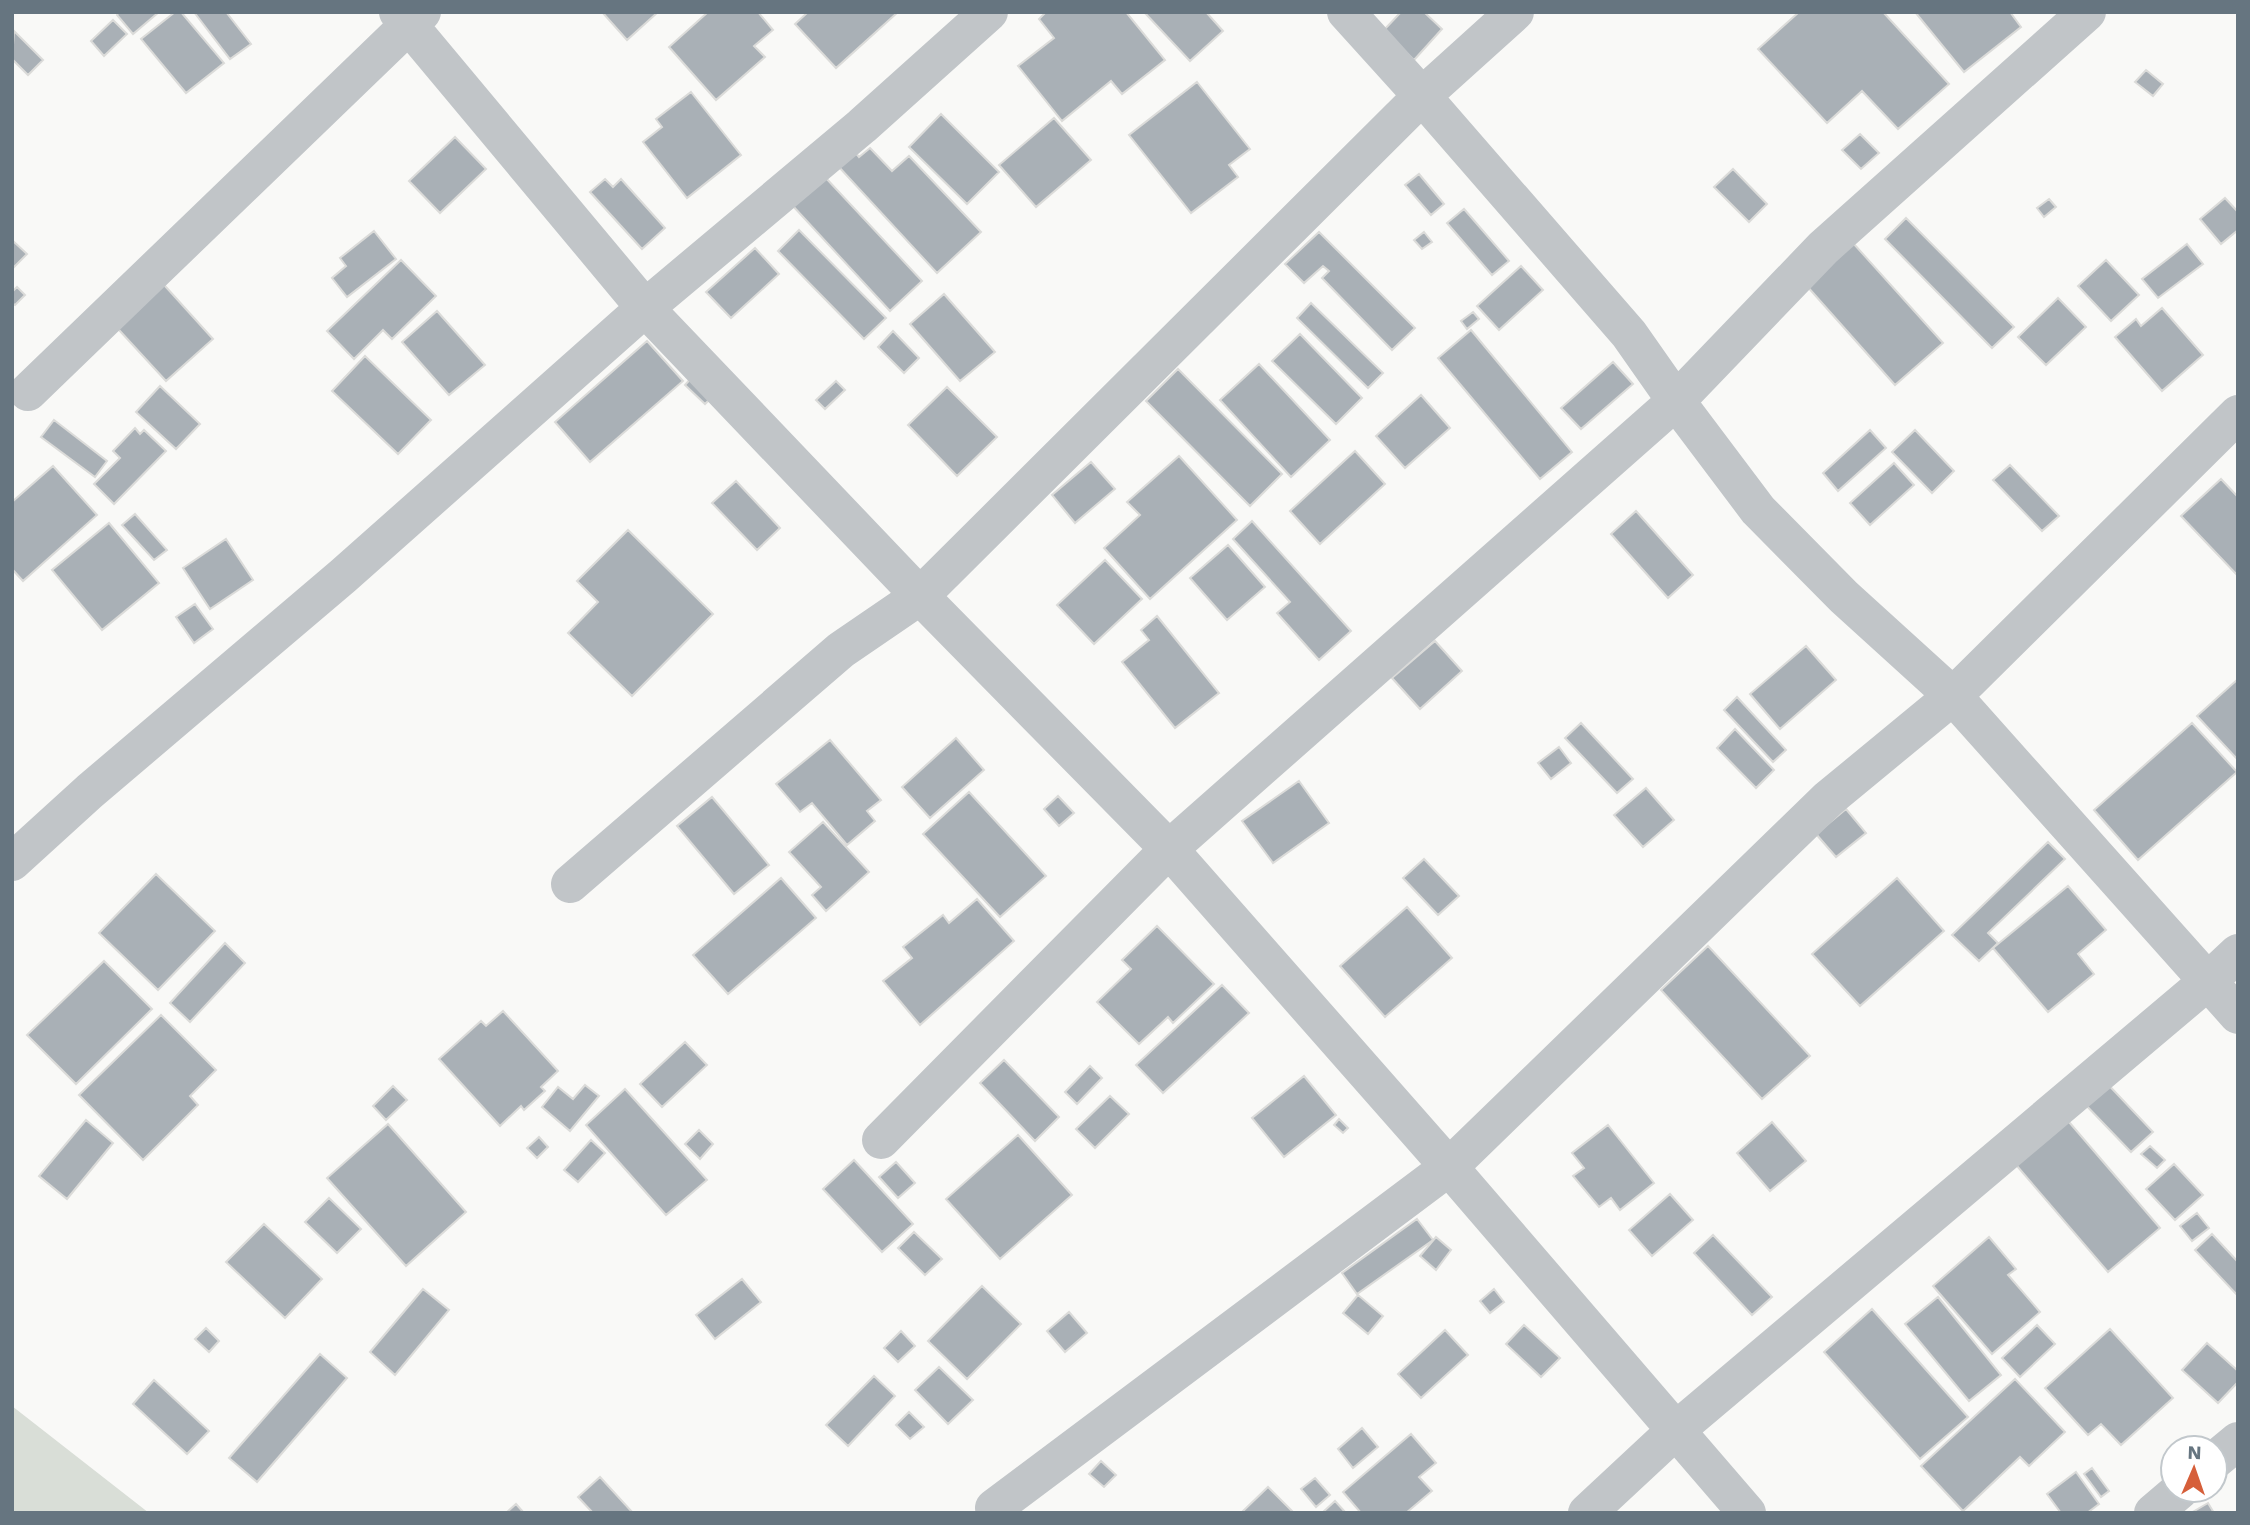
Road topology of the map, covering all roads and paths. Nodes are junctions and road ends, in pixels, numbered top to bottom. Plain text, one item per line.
1 (989, 12) edge
2 (1346, 12) edge
3 (1515, 12) edge
4 (2087, 12) edge
5 (410, 16) edge
6 (1422, 96) junction
7 (645, 308) junction
8 (28, 392) dead end
9 (1676, 401) junction
10 (2238, 415) edge
11 (920, 596) junction
12 (1953, 696) junction
13 (1169, 849) junction
14 (12, 862) edge
15 (570, 884) dead end
16 (2238, 953) edge
17 (2207, 982) junction
18 (2238, 1015) edge
19 (881, 1140) dead end
20 (1449, 1167) junction
21 (1675, 1431) junction
22 (994, 1508) dead end
23 (1587, 1513) edge
24 (1747, 1513) edge

1 - 7 street
2 - 6 street
3 - 6 street
4 - 9 street
5 - 7 street
5 - 8 street
6 - 9 street
6 - 11 street
7 - 11 street
7 - 14 street
9 - 12 street
9 - 13 street
10 - 12 street
11 - 13 street
11 - 15 street
12 - 17 street
12 - 20 street
13 - 19 street
13 - 20 street
16 - 17 street
17 - 18 street
17 - 21 street
20 - 21 street
20 - 22 street
21 - 23 street
21 - 24 street

